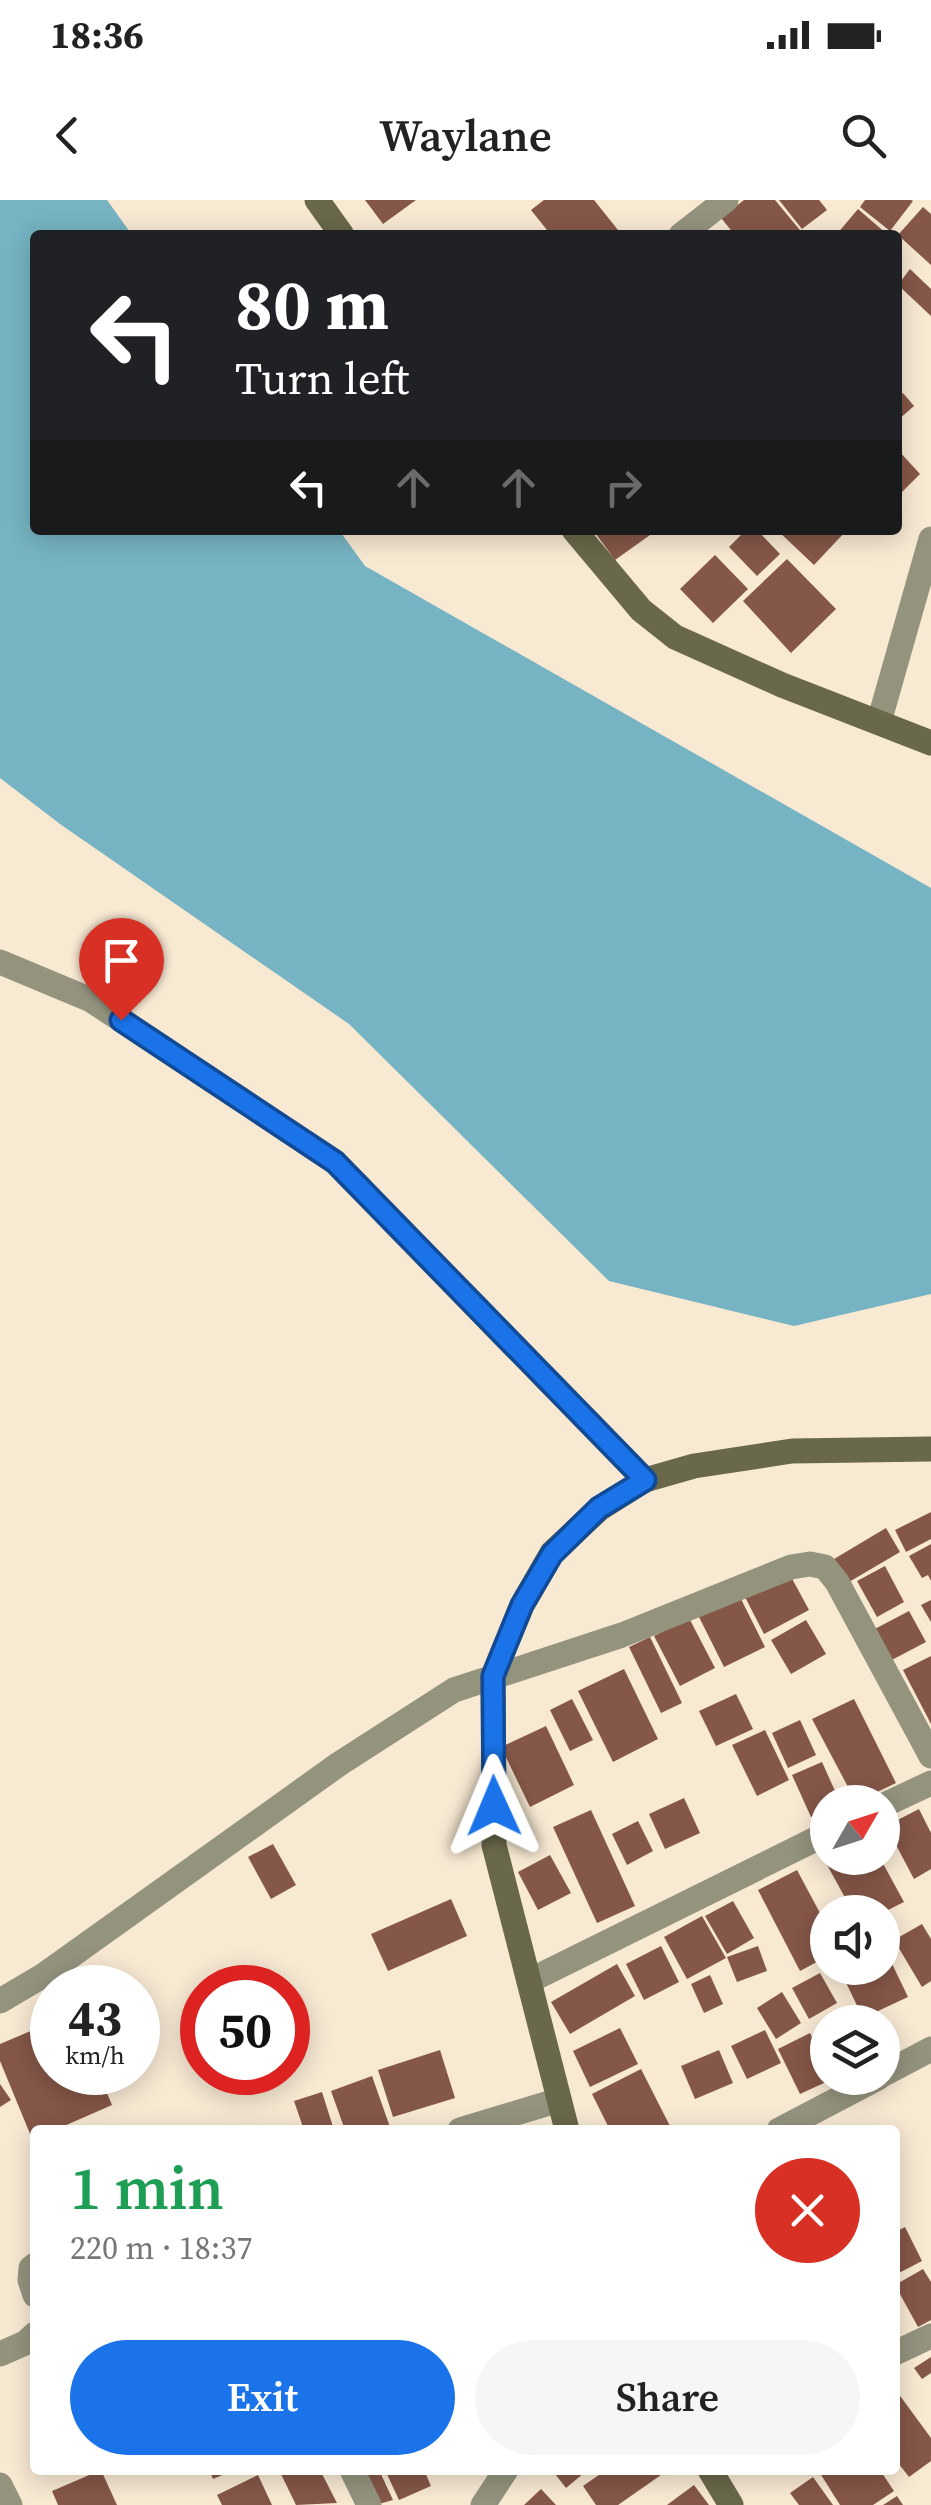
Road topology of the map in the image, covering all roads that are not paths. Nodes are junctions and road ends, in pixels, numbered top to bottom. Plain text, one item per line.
1 (317, 200) edge
2 (726, 200) edge
3 (338, 230) edge
4 (688, 230) edge
5 (578, 535) edge
6 (931, 539) edge
7 (879, 722) junction
8 (931, 742) edge
9 (0, 962) edge
10 (931, 1449) edge
11 (645, 1480) junction
12 (493, 1676) junction
13 (931, 1756) edge
14 (931, 1783) edge
15 (900, 1798) edge
16 (810, 1842) edge
17 (529, 1981) junction
18 (0, 2002) edge
19 (931, 2049) edge
20 (900, 2065) edge
21 (844, 2095) edge
22 (559, 2100) junction
23 (476, 2125) edge
24 (566, 2125) edge
25 (788, 2125) edge
26 (931, 2336) edge
27 (30, 2338) edge
28 (900, 2351) edge
29 (0, 2354) edge
30 (354, 2475) edge
31 (503, 2475) edge
32 (713, 2475) edge
33 (0, 2484) edge
34 (10, 2505) edge
35 (369, 2505) edge
36 (483, 2505) edge
37 (730, 2505) edge

1 - 3 main road
2 - 4 street
5 - 7 main road
6 - 7 street
7 - 8 main road
9 - 11 street
10 - 11 main road
11 - 12 main road
12 - 13 street
12 - 17 main road
12 - 18 street
14 - 15 street
16 - 17 street
17 - 22 main road
19 - 20 street
21 - 25 street
22 - 23 street
22 - 24 main road
26 - 28 street
27 - 29 street
30 - 35 street
31 - 36 street
32 - 37 main road
33 - 34 street

